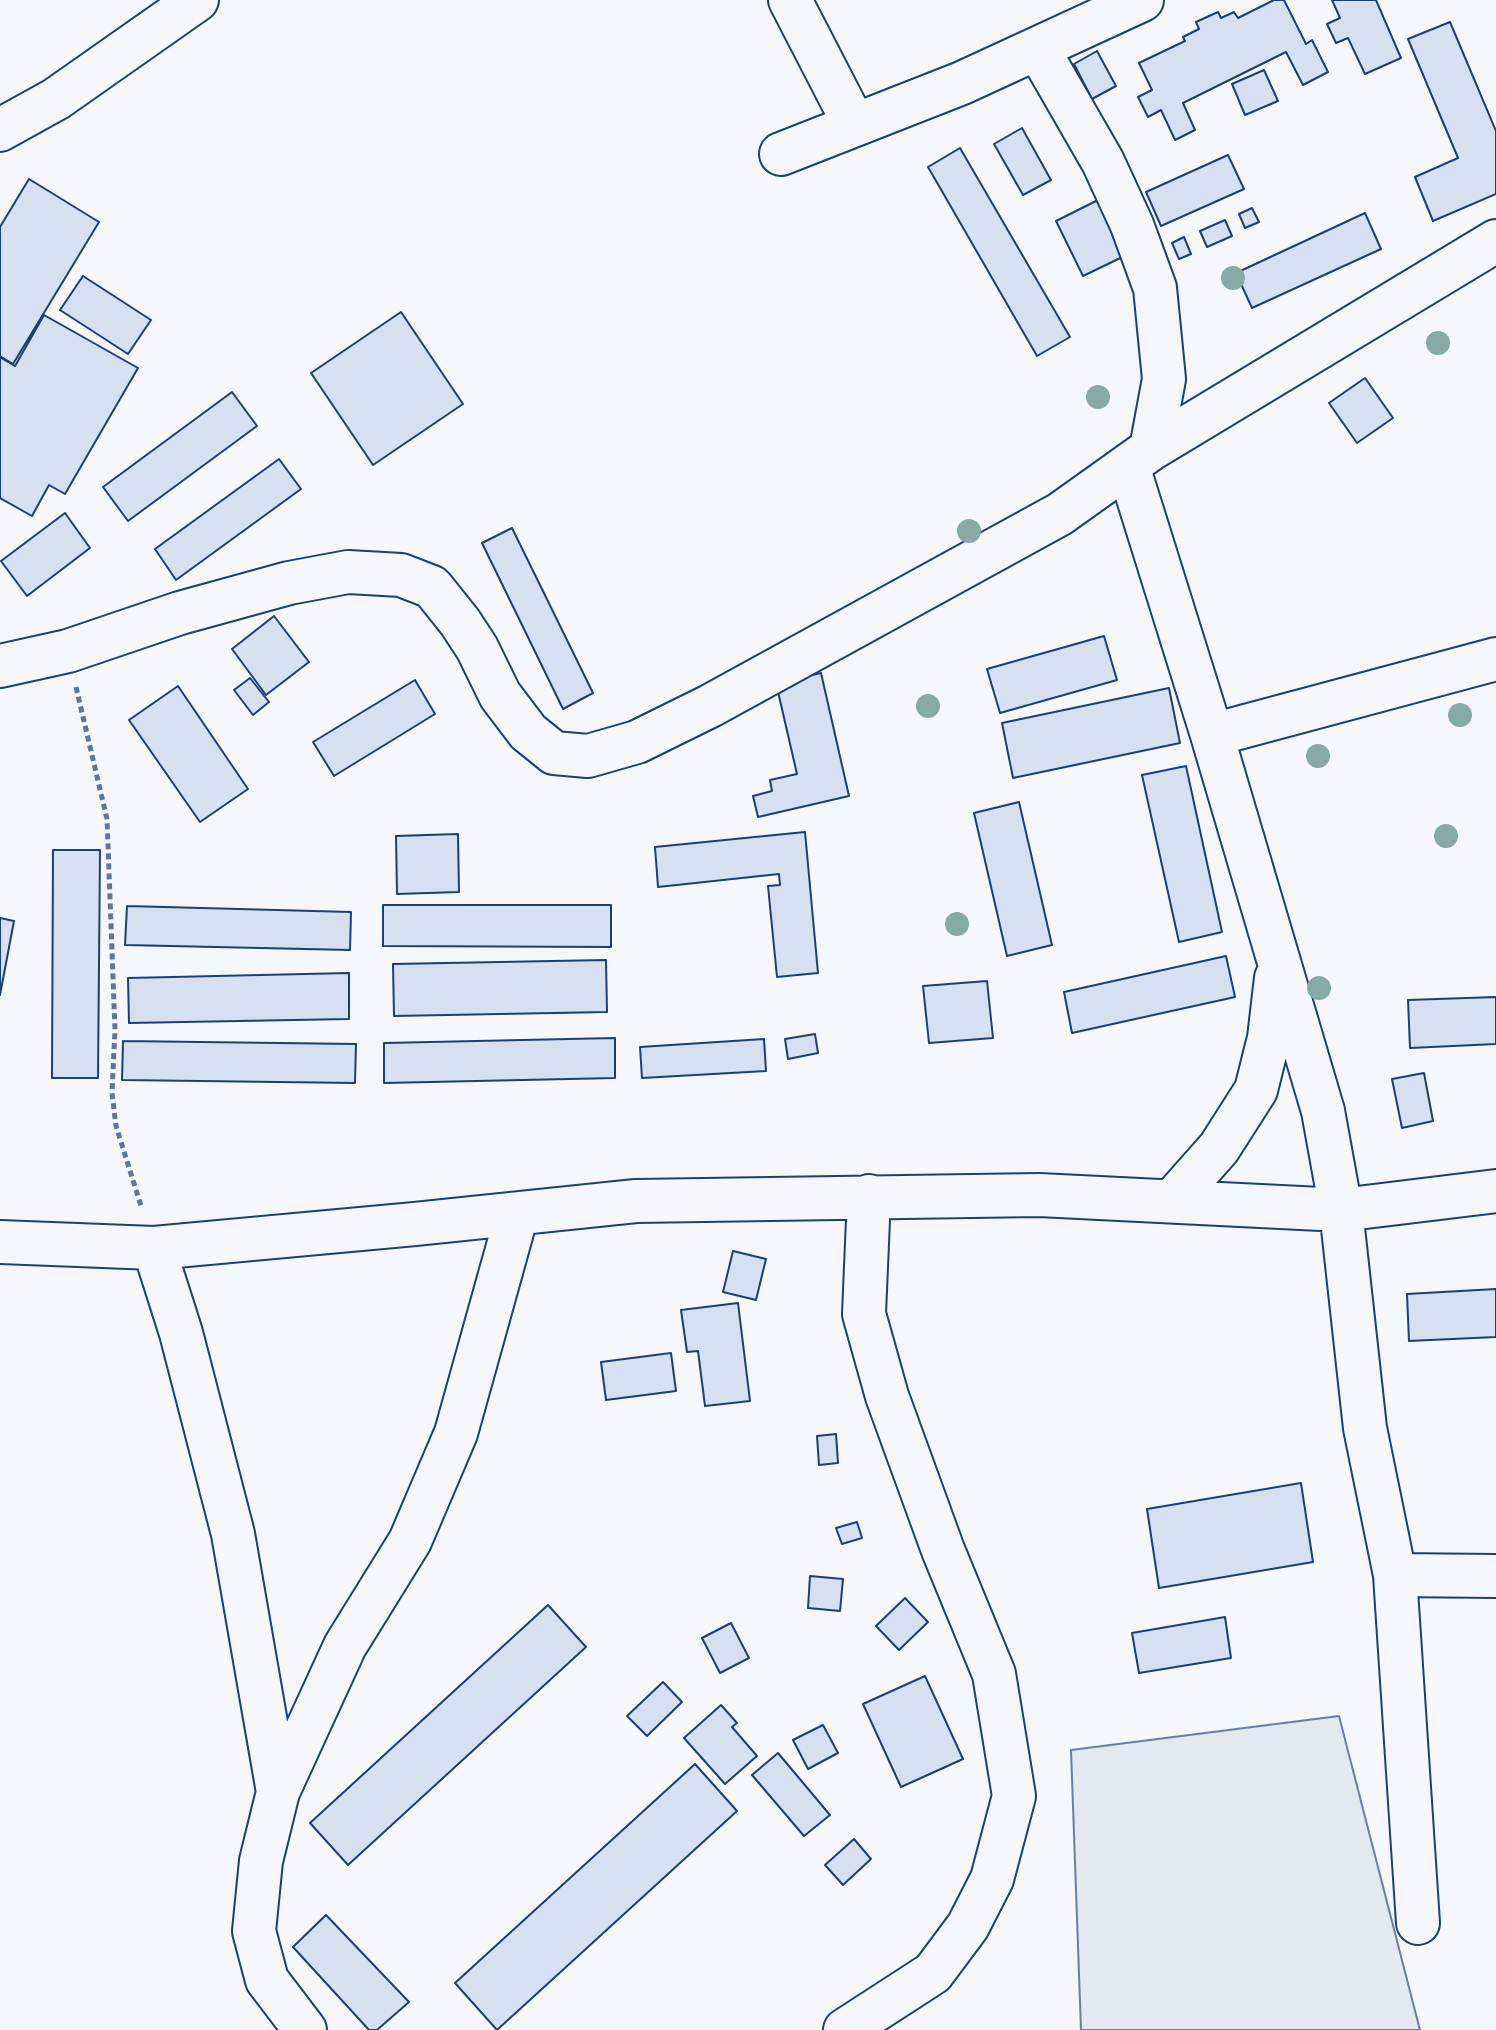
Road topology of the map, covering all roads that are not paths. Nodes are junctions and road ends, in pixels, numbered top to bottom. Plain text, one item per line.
1 (197, 0) edge
2 (790, 0) edge
3 (1142, 0) edge
4 (1038, 49) junction
5 (854, 124) junction
6 (0, 130) edge
7 (781, 154) dead end
8 (1496, 241) edge
9 (1140, 458) junction
10 (1496, 659) edge
11 (0, 666) edge
12 (1212, 735) junction
13 (1278, 957) junction
14 (1496, 1191) edge
15 (869, 1196) junction
16 (1172, 1201) junction
17 (1341, 1210) junction
18 (517, 1214) junction
19 (0, 1242) edge
20 (154, 1248) junction
21 (1395, 1575) junction
22 (1496, 1576) edge
23 (278, 1792) junction
24 (1418, 1923) dead end
25 (305, 2030) edge
26 (845, 2030) edge

1 - 6 lane
2 - 5 lane
3 - 4 lane
4 - 5 lane
4 - 9 lane
5 - 7 lane
8 - 9 lane
9 - 11 lane
9 - 12 lane
10 - 12 lane
12 - 13 lane
13 - 16 lane
13 - 17 lane
14 - 17 lane
15 - 16 lane
15 - 18 lane
15 - 26 lane
16 - 17 lane
17 - 21 lane
18 - 20 lane
18 - 23 lane
19 - 20 lane
20 - 23 lane
21 - 22 lane
21 - 24 lane
23 - 25 lane

